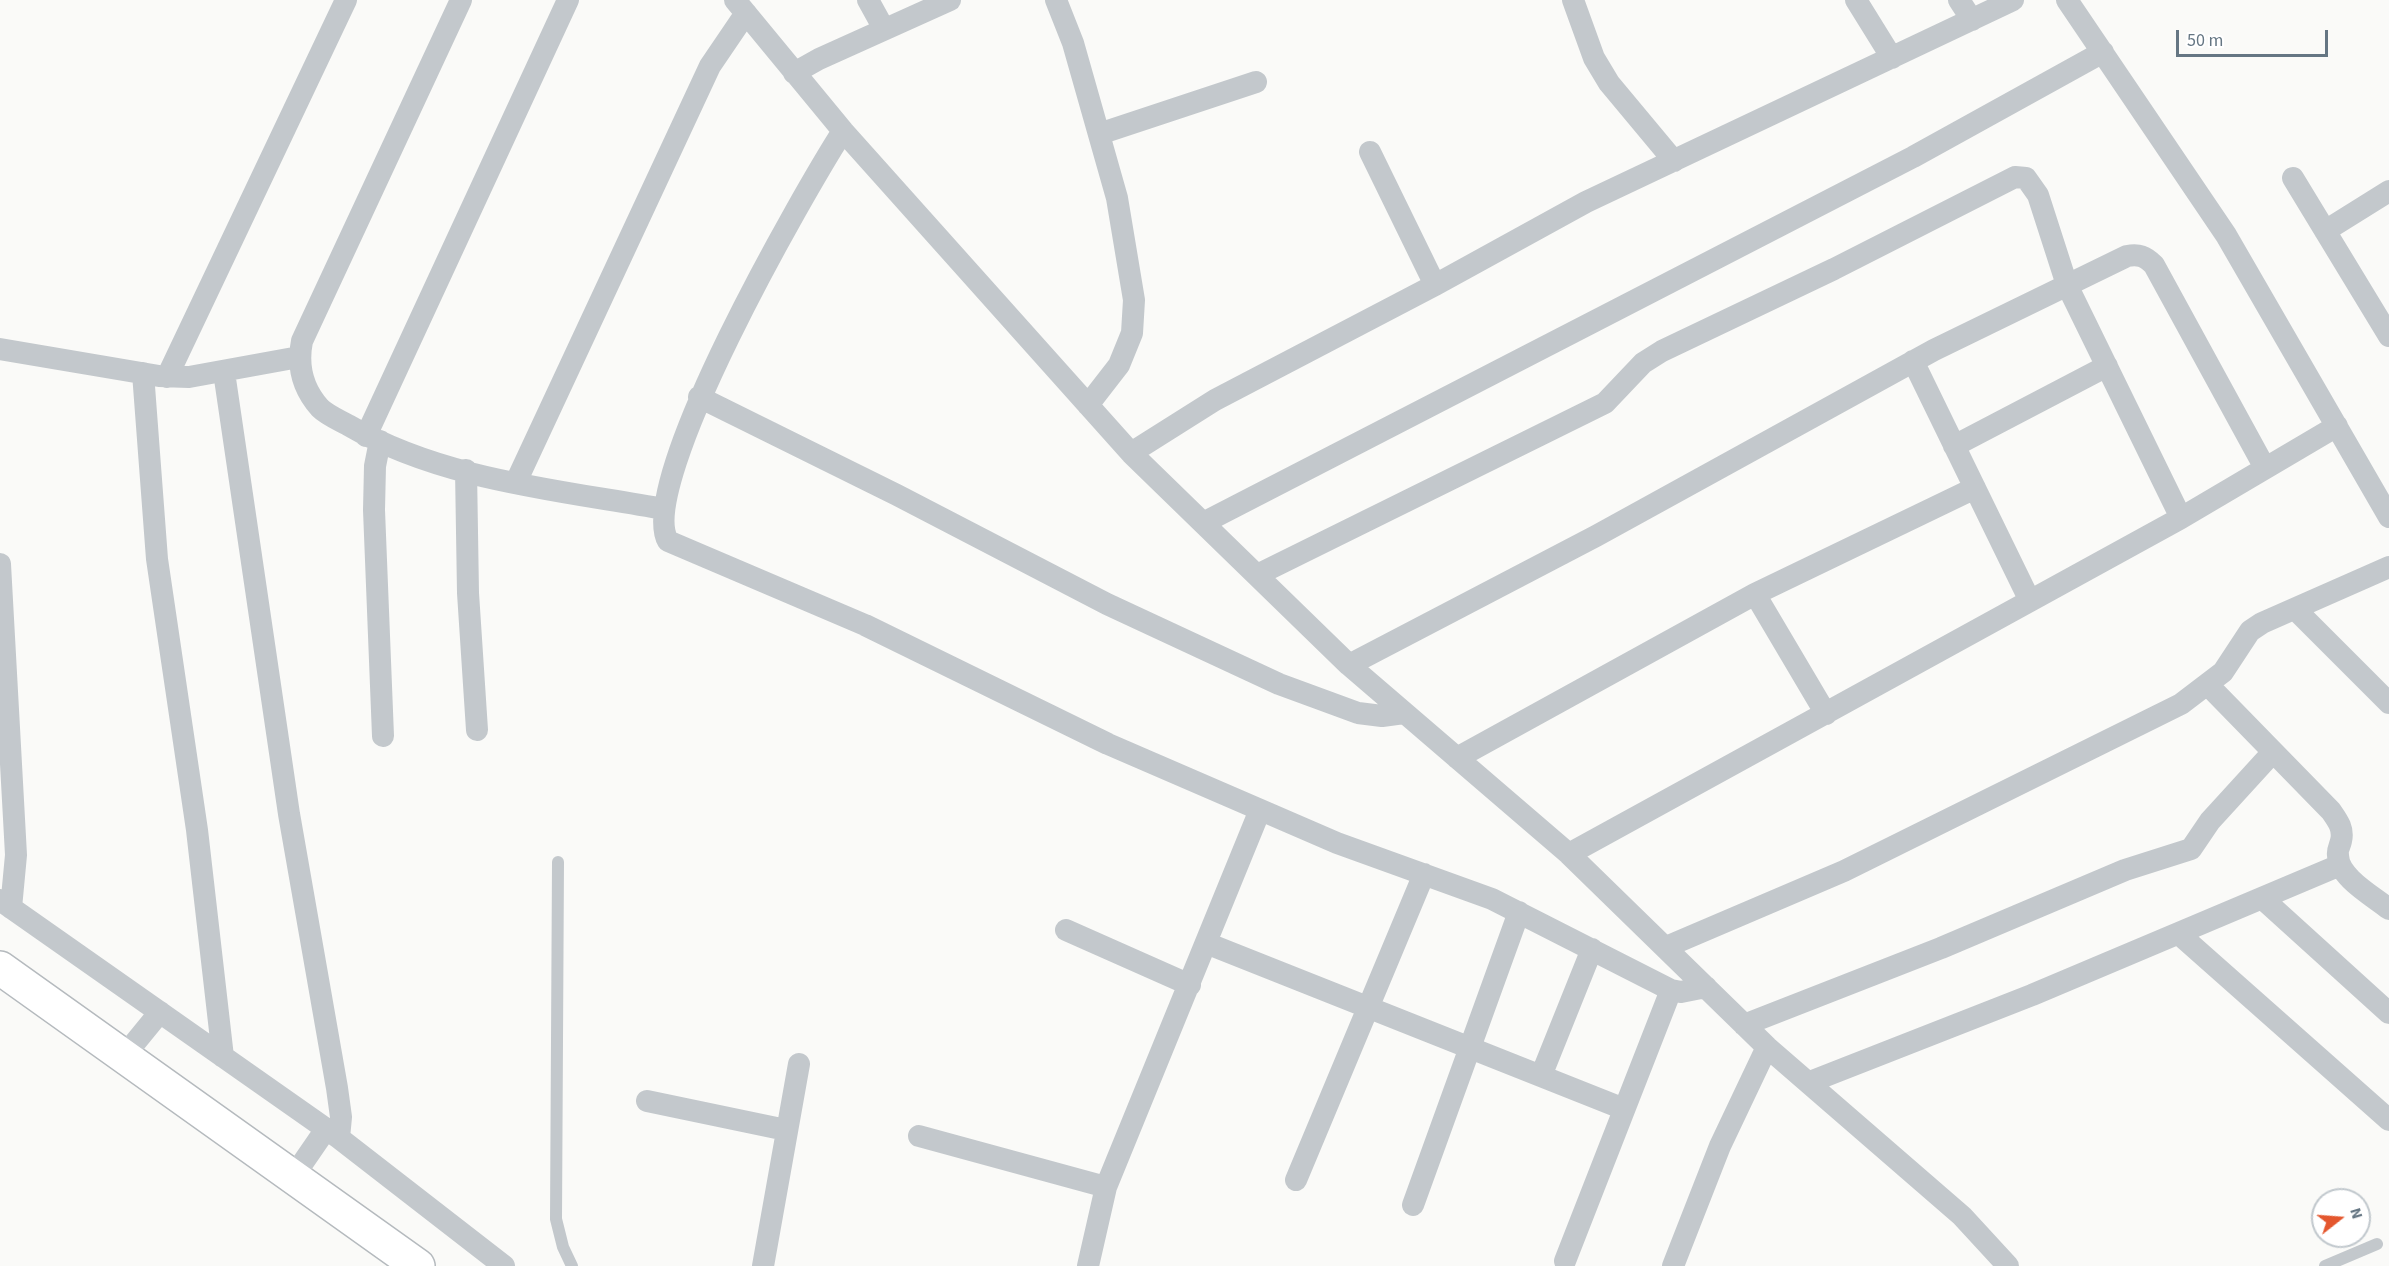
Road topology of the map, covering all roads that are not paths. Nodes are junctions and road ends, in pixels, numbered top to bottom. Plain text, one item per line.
1 (346, 0) edge
2 (461, 0) edge
3 (568, 0) edge
4 (868, 0) edge
5 (950, 0) edge
6 (1056, 0) edge
7 (1573, 0) edge
8 (1856, 0) edge
9 (1959, 0) edge
10 (2013, 0) edge
11 (2067, 0) edge
12 (741, 6) edge
13 (1972, 20) junction
14 (884, 29) junction
15 (2103, 52) junction
16 (1892, 58) junction
17 (794, 73) junction
18 (1256, 82) dead end
19 (843, 131) junction
20 (1099, 134) junction
21 (1370, 152) dead end
22 (1674, 161) junction
23 (2293, 178) dead end
24 (2389, 191) edge
25 (2325, 231) junction
26 (1435, 285) junction
27 (2067, 285) junction
28 (2388, 333) edge
29 (0, 349) edge
30 (299, 357) junction
31 (1913, 361) junction
32 (2107, 366) junction
33 (224, 372) junction
34 (142, 373) junction
35 (167, 376) junction
36 (699, 397) junction
37 (1088, 405) junction
38 (2337, 426) junction
39 (373, 439) junction
40 (1954, 446) junction
41 (1131, 453) junction
42 (2265, 468) junction
43 (466, 470) junction
44 (516, 482) junction
45 (1975, 488) junction
46 (664, 510) junction
47 (2389, 517) edge
48 (2181, 518) junction
49 (1203, 523) junction
50 (0, 564) edge
51 (2389, 567) edge
52 (1257, 575) junction
53 (1755, 594) junction
54 (2030, 601) junction
55 (2295, 609) junction
56 (1349, 665) junction
57 (2208, 685) junction
58 (2389, 704) edge
59 (1404, 713) junction
60 (1826, 714) junction
61 (477, 730) dead end
62 (383, 736) dead end
63 (2273, 752) junction
64 (1457, 758) junction
65 (1260, 810) junction
66 (1569, 854) junction
67 (558, 862) dead end
68 (2340, 865) junction
69 (1424, 874) junction
70 (2262, 898) junction
71 (6, 904) edge
72 (2389, 909) edge
73 (1520, 912) junction
74 (1066, 930) dead end
75 (2179, 934) junction
76 (1206, 943) junction
77 (1666, 947) junction
78 (1592, 949) junction
79 (0, 968) edge
80 (1190, 985) junction
81 (1706, 987) junction
82 (1671, 990) junction
83 (1366, 1006) junction
84 (160, 1012) junction
85 (2389, 1013) edge
86 (1744, 1025) junction
87 (1469, 1047) junction
88 (1767, 1047) junction
89 (124, 1056) junction
90 (223, 1057) junction
91 (799, 1064) dead end
92 (1540, 1076) junction
93 (1810, 1082) junction
94 (647, 1101) dead end
95 (1624, 1109) junction
96 (2389, 1120) edge
97 (786, 1130) junction
98 (332, 1133) junction
99 (920, 1136) dead end
100 (293, 1177) junction
101 (1296, 1180) dead end
102 (1106, 1187) junction
103 (1413, 1205) dead end
104 (2377, 1244) dead end
105 (1565, 1261) dead end
106 (418, 1266) edge
107 (504, 1266) edge
108 (572, 1266) edge
109 (763, 1266) edge
110 (1088, 1266) edge
111 (1673, 1266) edge
112 (2008, 1266) edge
113 (2325, 1266) edge

1 - 35 street
2 - 30 street
3 - 39 street
4 - 14 street
5 - 14 street
6 - 20 street
7 - 22 street
8 - 16 street
9 - 13 street
10 - 13 street
11 - 15 street
12 - 17 street
12 - 44 street
13 - 16 street
14 - 17 street
15 - 38 street
15 - 49 street
16 - 22 street
17 - 19 street
18 - 20 street
19 - 36 street
19 - 37 street
20 - 37 street
21 - 26 street
22 - 26 street
23 - 25 street
24 - 25 street
25 - 28 street
26 - 41 street
27 - 31 street
27 - 32 street
27 - 42 street
27 - 52 street
29 - 34 street
30 - 33 street
30 - 39 street
31 - 40 street
31 - 56 street
32 - 40 street
32 - 48 street
33 - 35 street
33 - 98 street
34 - 35 street
34 - 90 street
36 - 46 street
36 - 59 street
37 - 41 street
38 - 42 street
38 - 47 street
39 - 43 street
39 - 62 street
40 - 45 street
41 - 49 street
42 - 48 street
43 - 44 street
43 - 61 street
44 - 46 street
45 - 53 street
45 - 54 street
46 - 65 street
48 - 54 street
49 - 52 street
50 - 71 street
51 - 55 street
52 - 56 street
53 - 60 street
53 - 64 street
54 - 60 street
55 - 57 street
55 - 58 street
56 - 59 street
57 - 63 street
57 - 77 street
59 - 64 street
60 - 66 street
63 - 68 street
63 - 86 street
64 - 66 street
65 - 69 street
65 - 76 street
66 - 77 street
67 - 108 lane
68 - 70 street
68 - 72 street
69 - 73 street
69 - 83 street
70 - 75 street
70 - 85 street
71 - 84 street
73 - 78 street
73 - 87 street
74 - 80 street
75 - 93 street
75 - 96 street
76 - 80 street
76 - 83 street
77 - 81 street
78 - 82 street
78 - 92 street
79 - 89 main road
80 - 102 street
81 - 82 street
81 - 86 street
82 - 95 street
83 - 87 street
83 - 101 street
84 - 89 street
84 - 90 street
86 - 88 street
87 - 92 street
87 - 103 street
88 - 93 street
88 - 111 street
89 - 100 main road
90 - 98 street
91 - 97 street
92 - 95 street
93 - 112 street
94 - 97 street
95 - 105 street
97 - 109 street
98 - 100 street
98 - 107 street
99 - 102 street
100 - 106 main road
102 - 110 street
104 - 113 lane

